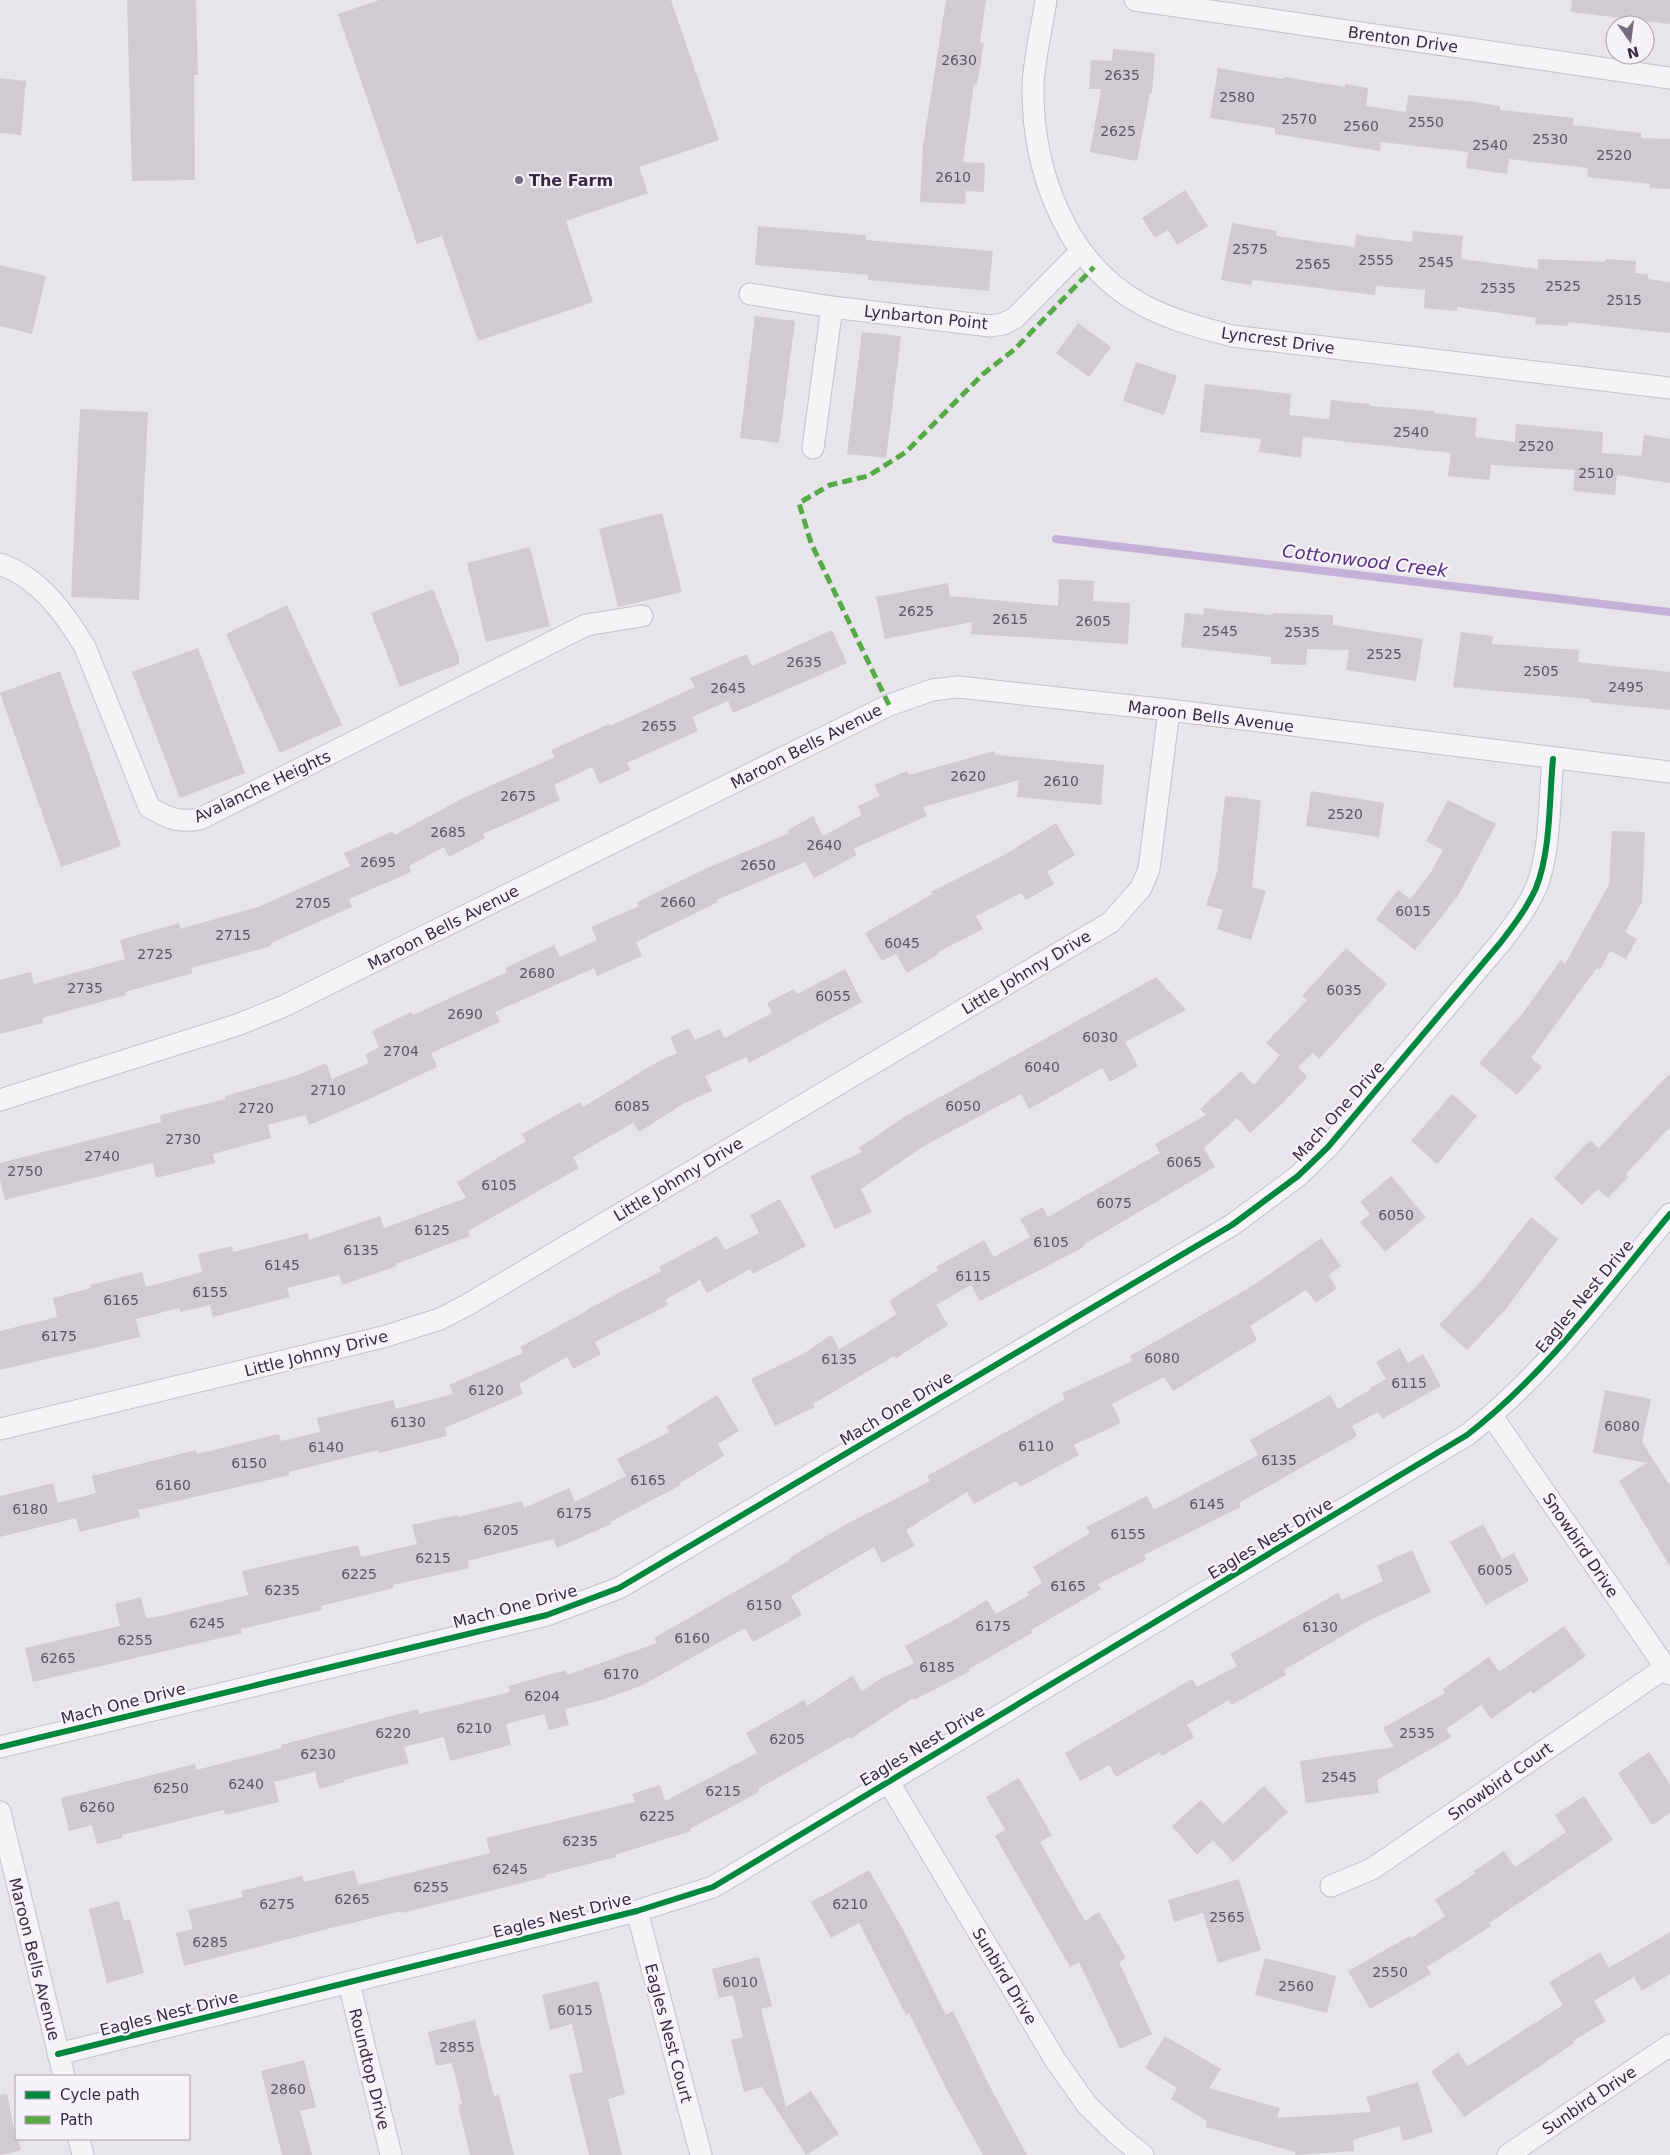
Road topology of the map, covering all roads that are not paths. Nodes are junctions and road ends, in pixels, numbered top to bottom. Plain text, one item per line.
1 (1046, 0) edge
2 (1135, 0) edge
3 (1670, 78) edge
4 (1081, 251) junction
5 (750, 294) dead end
6 (832, 307) junction
7 (1670, 388) edge
8 (813, 448) dead end
9 (0, 564) edge
10 (642, 616) dead end
11 (1169, 710) junction
12 (1553, 759) junction
13 (1670, 772) edge
14 (0, 1100) edge
15 (1670, 1214) edge
16 (1492, 1416) junction
17 (0, 1429) edge
18 (1668, 1671) edge
19 (0, 1747) edge
20 (888, 1781) junction
21 (0, 1812) edge
22 (1332, 1886) dead end
23 (637, 1911) junction
24 (349, 1983) junction
25 (1670, 2045) edge
26 (58, 2054) junction
27 (64, 2075) edge
28 (79, 2140) edge
29 (83, 2155) edge
30 (391, 2155) edge
31 (701, 2155) edge
32 (1143, 2155) edge
33 (1508, 2155) edge

1 - 4 street, Lyncrest Drive
2 - 3 street, Brenton Drive
4 - 6 street, Lynbarton Point
4 - 7 street, Lyncrest Drive
5 - 6 street, Lynbarton Point
6 - 8 street
9 - 10 street, Avalanche Heights
11 - 12 street, Maroon Bells Avenue
11 - 14 street, Maroon Bells Avenue
11 - 17 street, Little Johnny Drive
12 - 13 street, Maroon Bells Avenue
12 - 19 street, Mach One Drive
15 - 16 street, Eagles Nest Drive
16 - 18 street, Snowbird Drive
16 - 20 street, Eagles Nest Drive
18 - 22 street, Snowbird Court
20 - 23 street, Eagles Nest Drive
20 - 32 street, Sunbird Drive
21 - 26 street, Maroon Bells Avenue
23 - 24 street, Eagles Nest Drive
23 - 31 street, Eagles Nest Court
24 - 26 street, Eagles Nest Drive
24 - 30 street, Roundtop Drive
25 - 33 street, Sunbird Drive
26 - 27 street, Maroon Bells Avenue
28 - 29 street

